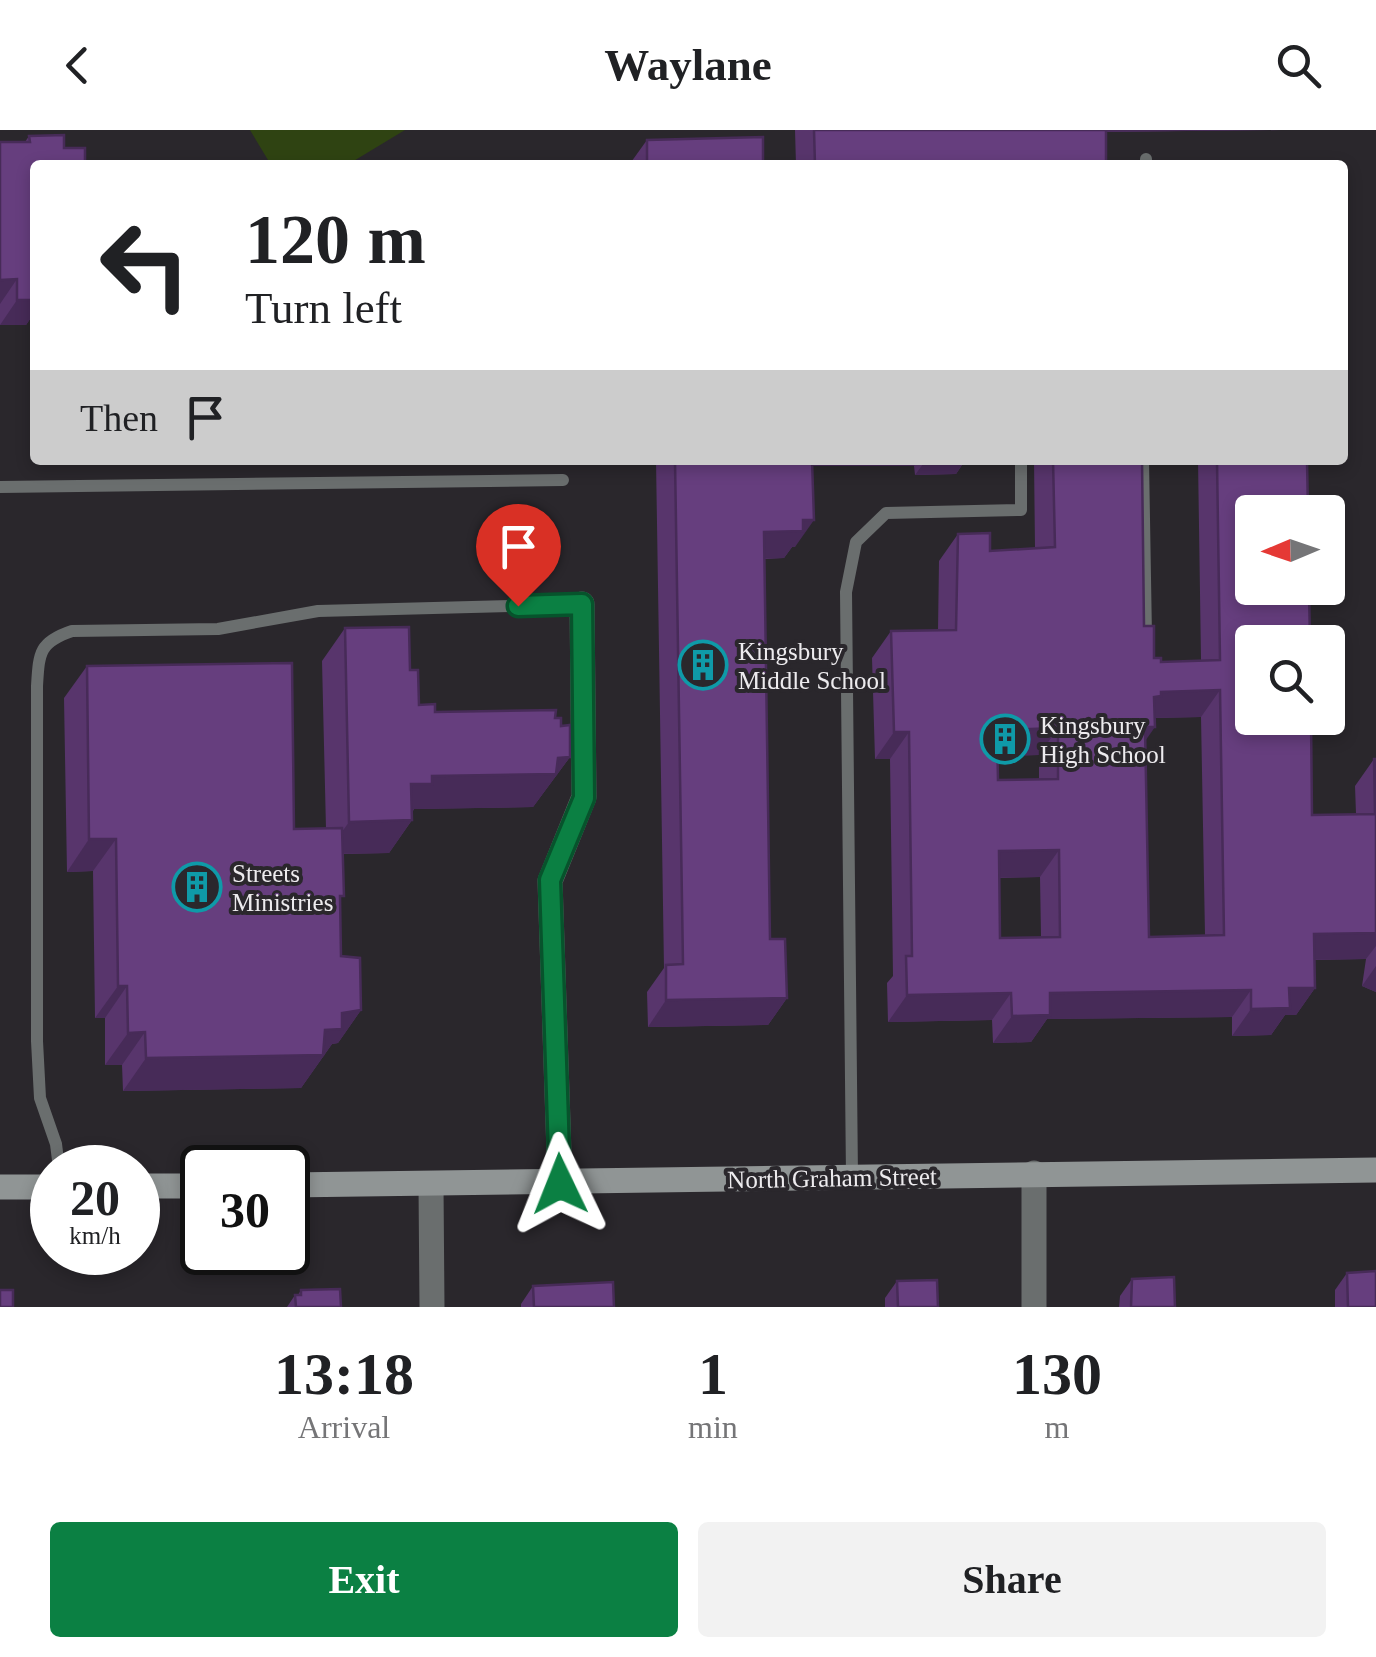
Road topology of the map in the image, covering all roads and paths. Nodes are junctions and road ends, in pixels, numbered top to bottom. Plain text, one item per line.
1 (1021, 465) edge
2 (1143, 465) edge
3 (562, 480) dead end
4 (0, 487) edge
5 (582, 604) joint
6 (1146, 636) edge
7 (56, 1145) edge
8 (1376, 1170) edge
9 (1034, 1173) junction
10 (852, 1177) junction
11 (560, 1184) junction
12 (431, 1185) junction
13 (30, 1186) edge
14 (310, 1186) edge
15 (0, 1187) edge
16 (432, 1307) edge
17 (1034, 1307) edge

1 - 10 lane
2 - 6 lane
3 - 4 lane
5 - 7 lane
5 - 11 street
8 - 9 main road, North Graham Street
9 - 10 main road, North Graham Street
9 - 17 street
10 - 11 main road, North Graham Street
11 - 12 main road, North Graham Street
12 - 14 main road, North Graham Street
12 - 16 street
13 - 15 main road

